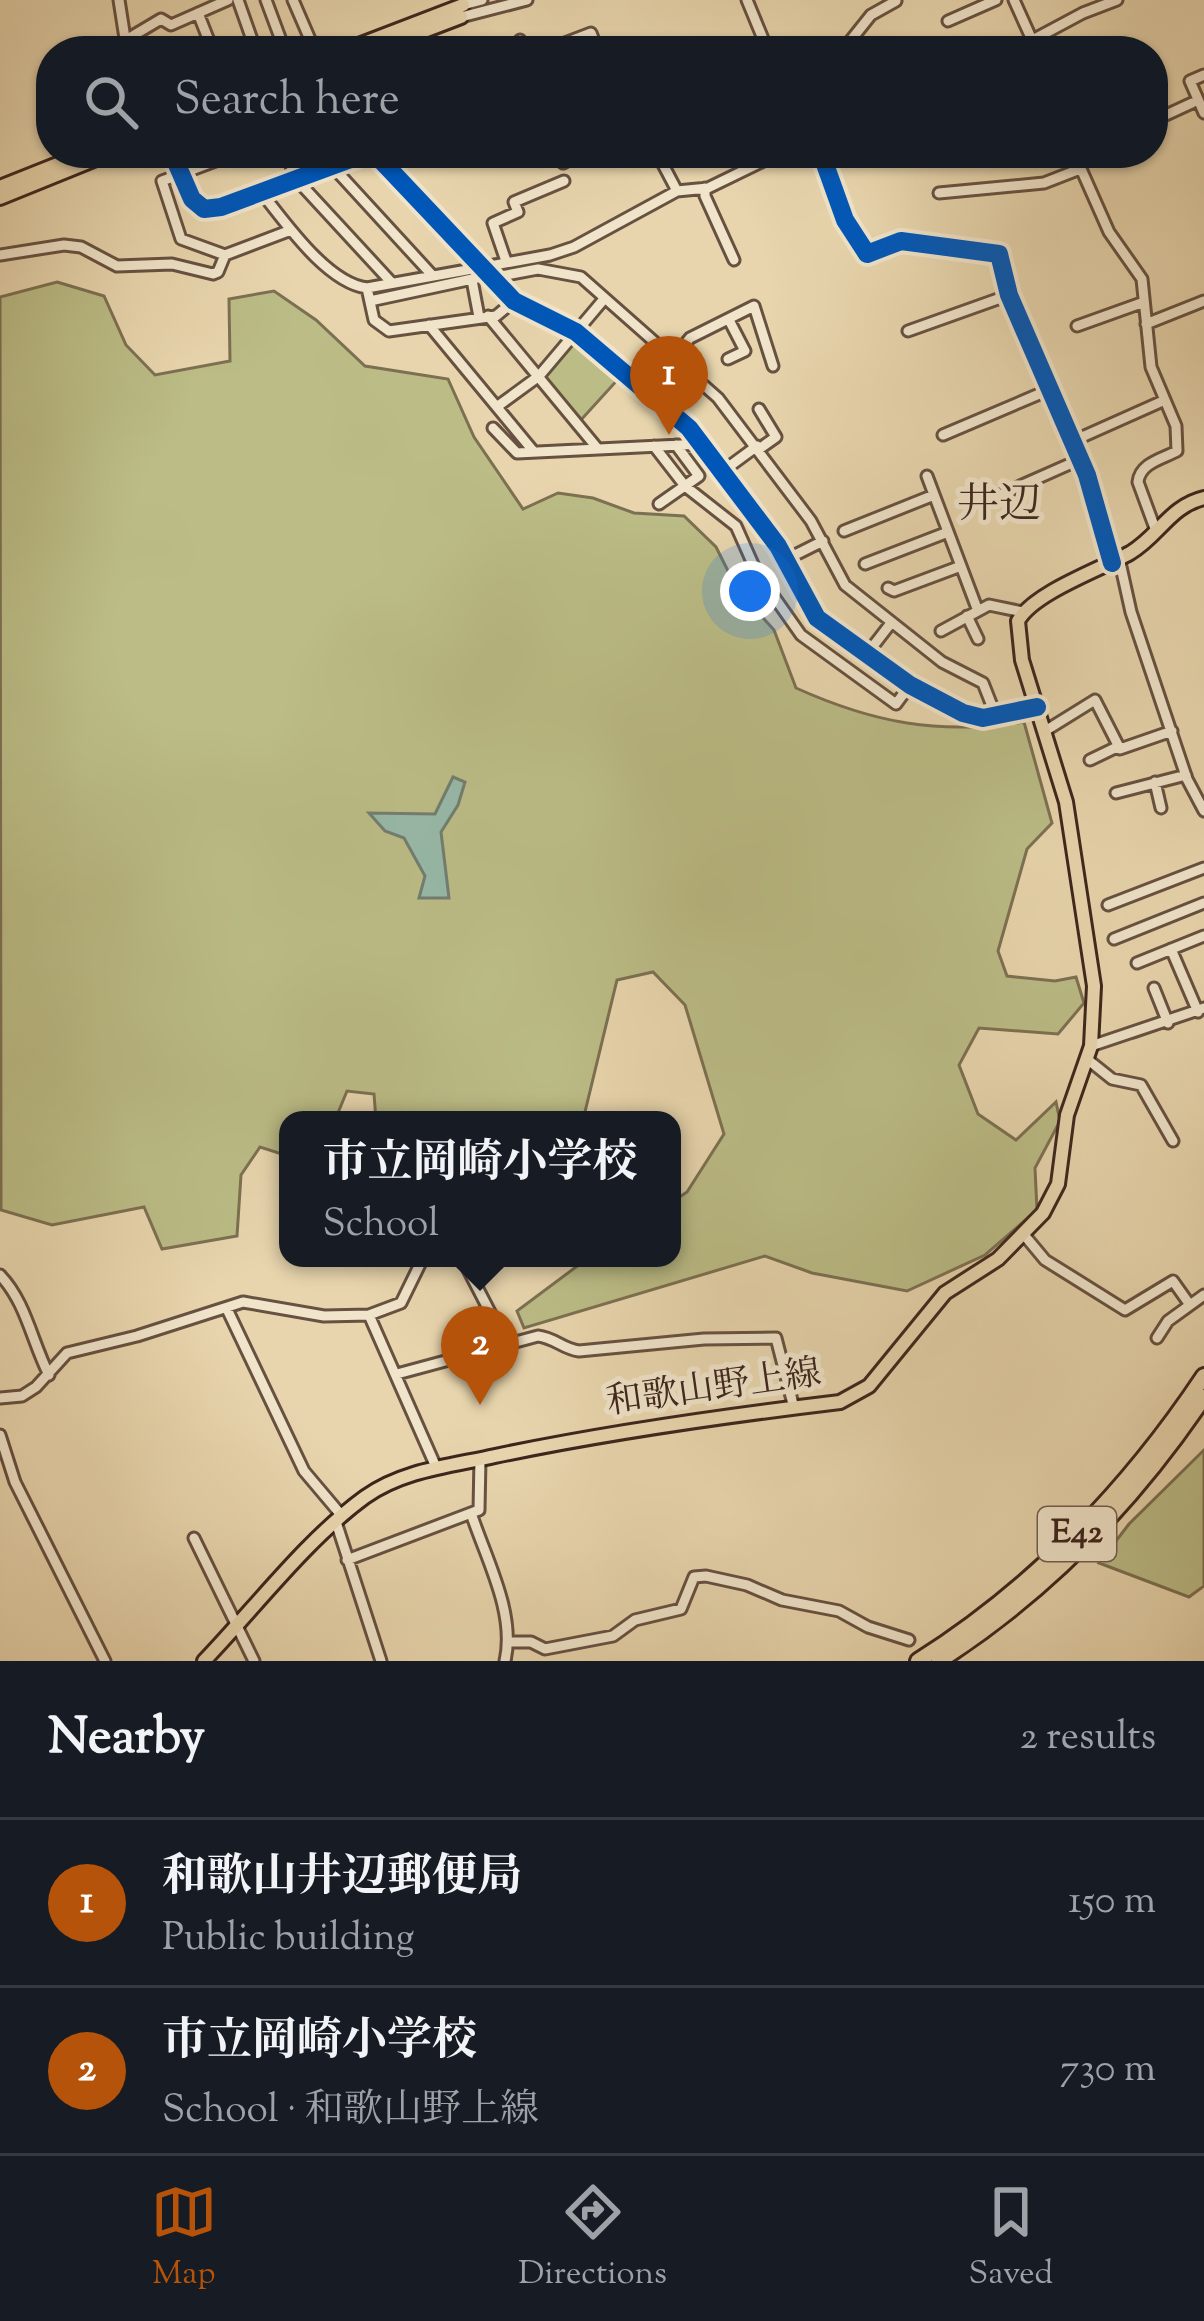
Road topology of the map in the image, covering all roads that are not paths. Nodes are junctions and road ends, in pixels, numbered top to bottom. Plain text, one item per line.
1 (119, 0) edge
2 (228, 0) edge
3 (238, 0) edge
4 (266, 0) edge
5 (293, 0) edge
6 (482, 0) edge
7 (527, 0) edge
8 (747, 0) edge
9 (996, 0) edge
10 (1014, 0) edge
11 (1117, 0) edge
12 (896, 1) edge
13 (457, 6) edge
14 (198, 13) junction
15 (947, 21) dead end
16 (124, 36) edge
17 (139, 36) edge
18 (207, 36) edge
19 (251, 36) edge
20 (279, 36) edge
21 (309, 36) edge
22 (381, 36) edge
23 (400, 36) edge
24 (762, 36) edge
25 (854, 36) edge
26 (1030, 36) edge
27 (1049, 36) edge
28 (1204, 75) edge
29 (1192, 103) dead end
30 (1204, 113) edge
31 (1168, 114) edge
32 (48, 168) edge
33 (73, 168) edge
34 (178, 168) edge
35 (197, 168) edge
36 (292, 168) edge
37 (326, 168) edge
38 (334, 168) edge
39 (386, 168) edge
40 (664, 168) edge
41 (748, 168) edge
42 (826, 168) edge
43 (1080, 170) joint
44 (181, 174) junction
45 (296, 179) junction
46 (563, 181) dead end
47 (0, 187) edge
48 (705, 188) junction
49 (676, 191) junction
50 (261, 192) junction
51 (939, 193) dead end
52 (0, 197) edge
53 (291, 230) junction
54 (0, 255) edge
55 (225, 255) junction
56 (734, 260) dead end
57 (506, 261) junction
58 (484, 272) junction
59 (432, 275) junction
60 (472, 280) junction
61 (392, 283) junction
62 (367, 288) junction
63 (1009, 295) junction
64 (604, 298) junction
65 (370, 301) junction
66 (514, 301) junction
67 (1204, 301) edge
68 (1144, 302) junction
69 (484, 317) junction
70 (730, 320) junction
71 (1146, 324) junction
72 (429, 325) junction
73 (1077, 326) dead end
74 (908, 331) dead end
75 (576, 332) junction
76 (672, 358) junction
77 (728, 359) dead end
78 (773, 366) dead end
79 (539, 376) junction
80 (644, 389) junction
81 (1051, 389) junction
82 (1165, 400) junction
83 (498, 406) junction
84 (759, 409) dead end
85 (493, 428) dead end
86 (943, 435) dead end
87 (1073, 442) junction
88 (700, 443) junction
89 (676, 445) junction
90 (654, 446) junction
91 (758, 447) junction
92 (598, 449) junction
93 (534, 452) junction
94 (1081, 459) junction
95 (723, 471) junction
96 (926, 476) dead end
97 (685, 486) junction
98 (979, 492) dead end
99 (934, 495) junction
100 (1204, 498) edge
101 (659, 504) dead end
102 (754, 513) junction
103 (736, 526) junction
104 (844, 531) dead end
105 (1156, 531) junction
106 (948, 532) junction
107 (823, 541) junction
108 (785, 560) junction
109 (1116, 561) junction
110 (865, 564) dead end
111 (961, 566) junction
112 (888, 588) dead end
113 (809, 608) junction
114 (1023, 612) junction
115 (972, 613) junction
116 (792, 617) junction
117 (891, 623) junction
118 (941, 631) dead end
119 (978, 639) dead end
120 (867, 654) junction
121 (910, 686) junction
122 (1036, 706) junction
123 (996, 716) junction
124 (1045, 731) junction
125 (1172, 731) junction
126 (1119, 746) junction
127 (1090, 760) dead end
128 (1204, 773) edge
129 (1187, 777) junction
130 (1155, 782) junction
131 (1199, 791) edge
132 (1116, 793) dead end
133 (1161, 808) dead end
134 (1204, 811) edge
135 (1204, 868) edge
136 (1204, 903) edge
137 (1108, 904) dead end
138 (1204, 936) edge
139 (1114, 939) dead end
140 (1171, 950) junction
141 (1137, 963) dead end
142 (1154, 988) dead end
143 (1201, 1010) edge
144 (1168, 1023) junction
145 (1089, 1052) junction
146 (1173, 1141) dead end
147 (1025, 1236) junction
148 (419, 1267) edge
149 (467, 1267) edge
150 (0, 1275) edge
151 (1204, 1295) edge
152 (1190, 1305) junction
153 (227, 1309) junction
154 (369, 1315) junction
155 (1156, 1338) dead end
156 (507, 1345) junction
157 (397, 1374) junction
158 (49, 1375) junction
159 (1204, 1376) edge
160 (1204, 1397) edge
161 (0, 1398) edge
162 (794, 1408) junction
163 (0, 1436) edge
164 (480, 1460) junction
165 (436, 1467) junction
166 (471, 1514) junction
167 (339, 1519) junction
168 (194, 1538) dead end
169 (347, 1559) junction
170 (238, 1626) junction
171 (909, 1640) dead end
172 (509, 1642) junction
173 (249, 1658) edge
174 (105, 1661) edge
175 (204, 1661) edge
176 (381, 1661) edge
177 (505, 1661) edge
178 (918, 1661) edge
179 (939, 1661) edge

1 - 16 street
2 - 14 street
3 - 19 street
4 - 20 street
5 - 21 street
6 - 13 street
7 - 13 street
8 - 24 street
9 - 15 street
10 - 26 street
11 - 27 street
12 - 25 street
13 - 22 main road
13 - 23 main road
14 - 17 street
14 - 18 street
28 - 30 street
29 - 31 street
32 - 47 main road
33 - 52 main road
34 - 44 street
35 - 44 street
36 - 45 street
37 - 45 street
38 - 59 street
39 - 58 street
40 - 49 street
41 - 48 street
42 - 63 street
43 - 51 street
43 - 68 street
44 - 50 street
44 - 55 street
45 - 50 street
45 - 61 street
46 - 57 street
48 - 49 street
48 - 56 street
49 - 57 street
50 - 53 street
53 - 55 street
53 - 62 street
54 - 55 street
57 - 58 street
58 - 59 street
58 - 60 street
58 - 64 street
58 - 66 street
59 - 61 street
60 - 65 street
60 - 69 street
61 - 62 street
62 - 65 street
63 - 74 street
63 - 81 street
64 - 75 street
64 - 76 street
65 - 72 street
66 - 69 street
66 - 75 street
67 - 71 street
68 - 71 street
68 - 73 street
69 - 72 street
69 - 79 street
70 - 76 street
70 - 77 street
70 - 78 street
71 - 82 street
72 - 83 street
75 - 79 street
75 - 80 street
76 - 80 street
76 - 91 street
79 - 83 street
79 - 92 street
80 - 88 street
81 - 86 street
81 - 87 street
82 - 87 street
82 - 105 street
83 - 93 street
84 - 91 street
85 - 93 street
87 - 94 street
88 - 89 street
88 - 95 street
89 - 90 street
89 - 97 street
90 - 92 street
90 - 97 street
91 - 95 street
91 - 107 street
92 - 93 street
94 - 98 street
94 - 109 street
95 - 102 street
96 - 99 street
97 - 101 street
97 - 103 street
99 - 104 street
99 - 106 street
100 - 105 main road
102 - 103 street
102 - 108 street
103 - 116 street
105 - 109 main road
106 - 110 street
106 - 111 street
107 - 108 street
107 - 117 street
108 - 113 street
109 - 114 main road
109 - 125 street
111 - 112 street
111 - 115 street
113 - 116 street
113 - 120 street
114 - 115 street
114 - 122 main road, 和歌山野上線
115 - 118 street
115 - 119 street
116 - 121 street
117 - 120 street
117 - 123 street
120 - 121 street
121 - 123 street
122 - 123 street
122 - 124 main road, 和歌山野上線
124 - 126 street
124 - 145 main road, 和歌山野上線
125 - 126 street
125 - 129 street
126 - 127 street
128 - 129 street
129 - 130 street
129 - 131 street
130 - 132 street
130 - 133 street
131 - 134 street
135 - 137 street
136 - 139 street
138 - 140 street
140 - 141 street
140 - 143 street
142 - 144 street
143 - 144 street
144 - 145 street
145 - 146 street
145 - 147 main road, 和歌山野上線
147 - 152 street
147 - 162 main road, 和歌山野上線
148 - 154 street
149 - 156 street
150 - 158 street
151 - 152 street
152 - 155 street
153 - 154 street
153 - 158 street
153 - 167 street
154 - 157 street
156 - 157 street
156 - 162 street
157 - 165 street
158 - 161 street
159 - 178 highway, E42
160 - 179 highway, E42
162 - 164 main road, 和歌山野上線
163 - 174 street
164 - 165 main road, 和歌山野上線
164 - 166 street
165 - 167 main road, 和歌山野上線
166 - 169 street
166 - 172 street
167 - 169 street
167 - 170 main road, 和歌山野上線
168 - 170 street
169 - 176 street
170 - 173 street
170 - 175 main road, 和歌山野上線
171 - 172 street
172 - 177 street

